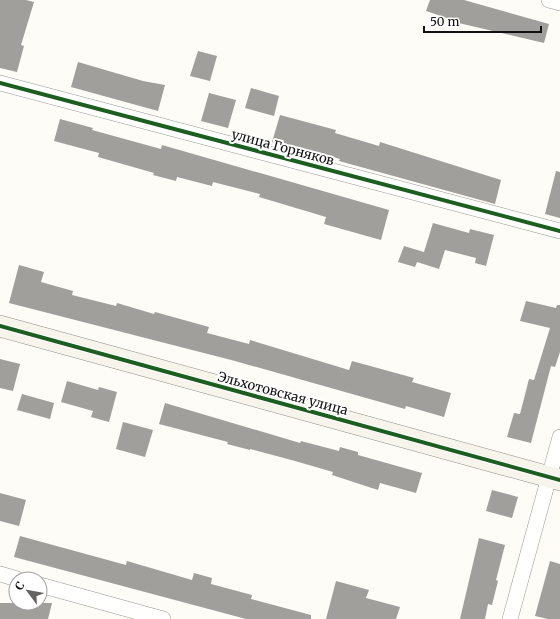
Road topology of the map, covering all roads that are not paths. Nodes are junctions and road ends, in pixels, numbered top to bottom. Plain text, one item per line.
1 (549, 0) edge
2 (560, 3) edge
3 (0, 83) edge
4 (560, 231) edge
5 (0, 326) edge
6 (560, 437) edge
7 (554, 479) edge
8 (48, 587) edge
9 (162, 619) edge
10 (510, 619) edge

1 - 2 street
3 - 4 street, улица Горняков
5 - 7 street, Эльхотовская улица
6 - 7 street
7 - 10 street
8 - 9 street

